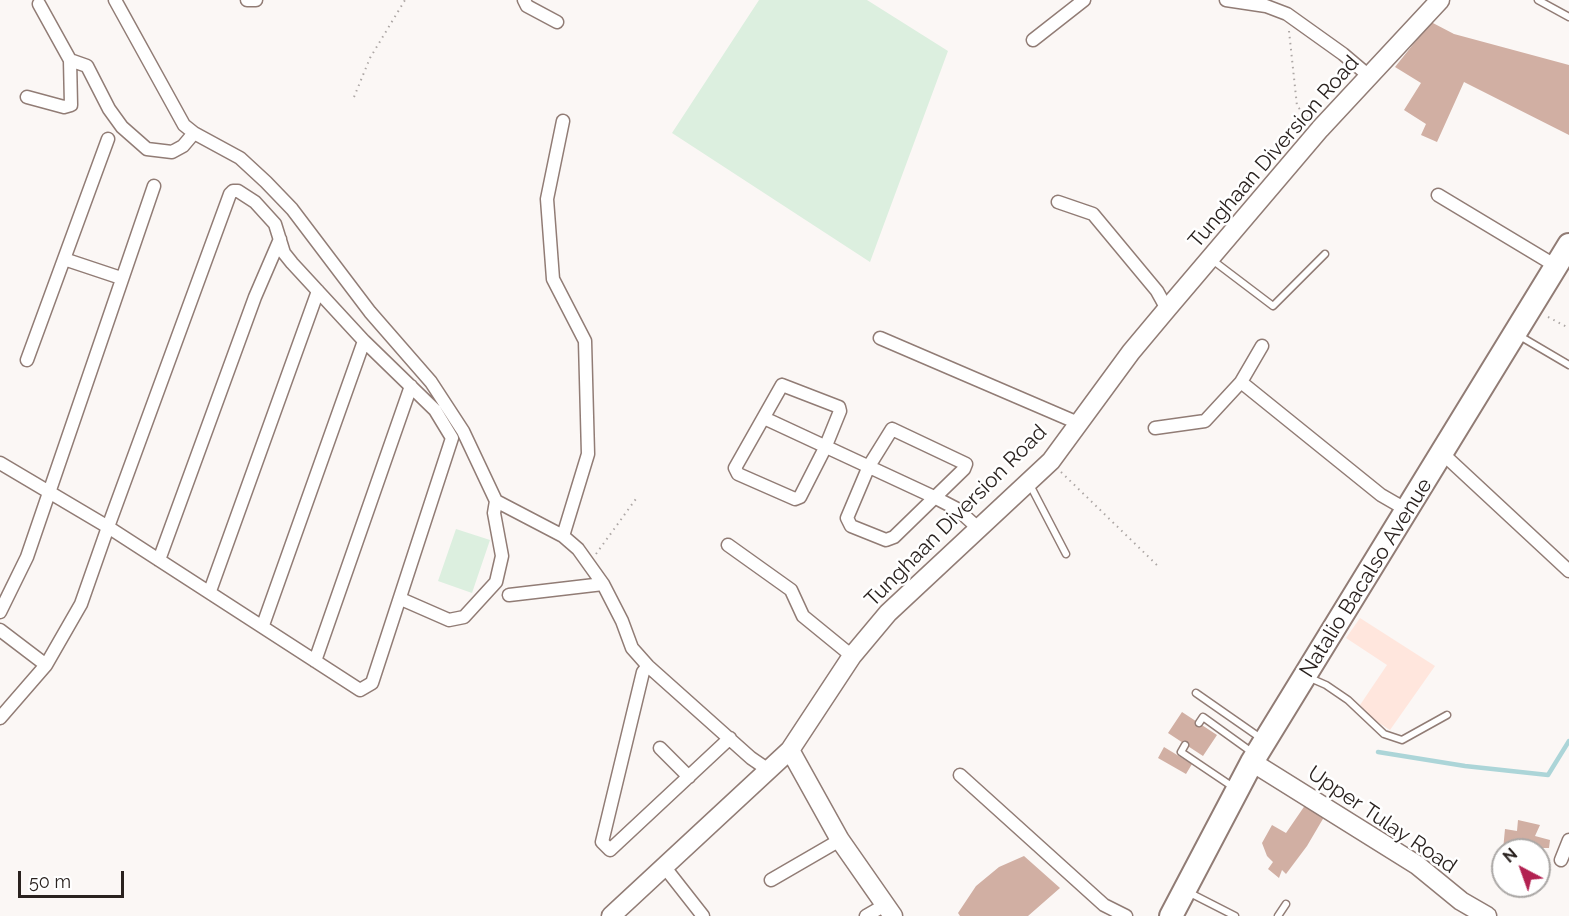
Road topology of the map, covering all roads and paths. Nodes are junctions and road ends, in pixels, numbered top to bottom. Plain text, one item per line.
1 (115, 0) edge
2 (247, 0) edge
3 (256, 0) edge
4 (405, 0) edge
5 (524, 0) edge
6 (1084, 0) edge
7 (1226, 0) edge
8 (1284, 0) edge
9 (1440, 0) edge
10 (1538, 0) edge
11 (39, 4) dead end
12 (1287, 14) junction
13 (1569, 17) edge
14 (557, 22) dead end
15 (1033, 40) dead end
16 (70, 60) junction
17 (1369, 76) junction
18 (27, 97) dead end
19 (354, 97) dead end
20 (563, 121) dead end
21 (1320, 129) junction
22 (194, 134) junction
23 (108, 139) dead end
24 (154, 186) dead end
25 (1438, 195) dead end
26 (1058, 202) dead end
27 (280, 239) junction
28 (1569, 245) edge
29 (1325, 254) dead end
30 (64, 259) junction
31 (1210, 259) junction
32 (1556, 266) junction
33 (122, 278) junction
34 (318, 291) junction
35 (1531, 308) junction
36 (1167, 309) junction
37 (1569, 328) edge
38 (1515, 333) junction
39 (880, 338) dead end
40 (364, 341) junction
41 (1262, 346) dead end
42 (27, 360) dead end
43 (1569, 365) edge
44 (1241, 382) junction
45 (411, 386) junction
46 (764, 418) junction
47 (1078, 423) junction
48 (1155, 428) dead end
49 (825, 448) junction
50 (1442, 453) junction
51 (1050, 461) junction
52 (0, 463) edge
53 (869, 466) junction
54 (1028, 483) junction
55 (50, 492) junction
56 (638, 496) dead end
57 (934, 497) junction
58 (496, 501) junction
59 (1407, 510) junction
60 (108, 527) junction
61 (978, 528) junction
62 (563, 536) junction
63 (728, 545) dead end
64 (1066, 554) dead end
65 (159, 560) junction
66 (589, 563) junction
67 (1159, 567) dead end
68 (1569, 571) edge
69 (603, 584) junction
70 (210, 591) junction
71 (509, 595) dead end
72 (401, 599) junction
73 (0, 612) edge
74 (263, 625) junction
75 (0, 630) edge
76 (852, 656) junction
77 (315, 661) junction
78 (46, 665) junction
79 (648, 666) junction
80 (1306, 676) junction
81 (1196, 693) dead end
82 (1447, 715) dead end
83 (0, 718) edge
84 (1199, 723) dead end
85 (730, 738) junction
86 (1185, 745) dead end
87 (660, 748) dead end
88 (790, 750) junction
89 (1258, 753) junction
90 (770, 771) junction
91 (960, 775) dead end
92 (689, 777) junction
93 (1237, 789) junction
94 (840, 840) junction
95 (1569, 840) edge
96 (1561, 860) dead end
97 (663, 865) junction
98 (771, 880) dead end
99 (1183, 889) junction
100 (1286, 904) dead end
101 (889, 910) edge
102 (611, 916) edge
103 (703, 916) edge
104 (866, 916) edge
105 (1126, 916) edge
106 (1171, 916) edge
107 (1235, 916) edge
108 (1278, 916) edge
109 (1487, 916) edge

1 - 22 street
2 - 3 street
4 - 19 path
5 - 14 street
6 - 15 street
7 - 12 street
8 - 12 street
9 - 17 street, Tunghaan Diversion Road
10 - 13 lane
11 - 16 street
12 - 17 street
12 - 21 path
16 - 18 street
16 - 22 street
17 - 21 street, Tunghaan Diversion Road
20 - 62 street
21 - 31 street, Tunghaan Diversion Road
22 - 58 street
23 - 30 street
24 - 33 street
25 - 32 street
26 - 36 street
27 - 34 street
27 - 60 street
27 - 65 street
28 - 32 highway, Natalio Bacalso Avenue
29 - 31 lane
30 - 33 street
30 - 42 street
31 - 36 street, Tunghaan Diversion Road
32 - 35 highway, Natalio Bacalso Avenue
33 - 55 street
34 - 40 street
34 - 70 street
35 - 37 path
35 - 38 highway, Natalio Bacalso Avenue
36 - 47 street, Tunghaan Diversion Road
38 - 43 lane
38 - 50 highway, Natalio Bacalso Avenue
39 - 47 street
40 - 45 street
40 - 74 street
41 - 44 street
44 - 48 street
44 - 59 street
45 - 72 street
45 - 77 street
46 - 49 street
46 - 49 street
46 - 49 street
47 - 51 street, Tunghaan Diversion Road
49 - 53 street
50 - 59 highway, Natalio Bacalso Avenue
50 - 68 street
51 - 54 street, Tunghaan Diversion Road
51 - 67 path
52 - 55 street
53 - 57 street
53 - 57 street
53 - 57 street
54 - 61 street, Tunghaan Diversion Road
54 - 64 lane
55 - 60 street
55 - 73 street
56 - 66 path
57 - 61 street
58 - 62 street
58 - 72 street
59 - 80 highway, Natalio Bacalso Avenue
60 - 65 street
60 - 78 street
61 - 76 street, Tunghaan Diversion Road
62 - 66 street
63 - 76 street
65 - 70 street
66 - 69 street
69 - 71 street
69 - 79 street
70 - 74 street
72 - 77 street
74 - 77 street
75 - 78 street
76 - 88 street, Tunghaan Diversion Road
78 - 83 street
79 - 85 street
79 - 92 street
80 - 82 lane
80 - 89 highway, Natalio Bacalso Avenue
81 - 89 lane
84 - 89 lane
85 - 90 street
85 - 92 street
86 - 93 lane
87 - 92 street
88 - 90 street, Tunghaan Diversion Road
88 - 94 street
89 - 93 highway, Natalio Bacalso Avenue
89 - 109 street, Upper Tulay Road
90 - 97 street, Tunghaan Diversion Road
91 - 105 street
93 - 99 highway, Natalio Bacalso Avenue
94 - 98 street
94 - 101 street
95 - 96 street
97 - 102 street, Tunghaan Diversion Road
97 - 103 street
99 - 106 highway, Natalio Bacalso Avenue
99 - 107 lane
100 - 108 lane
101 - 104 street

